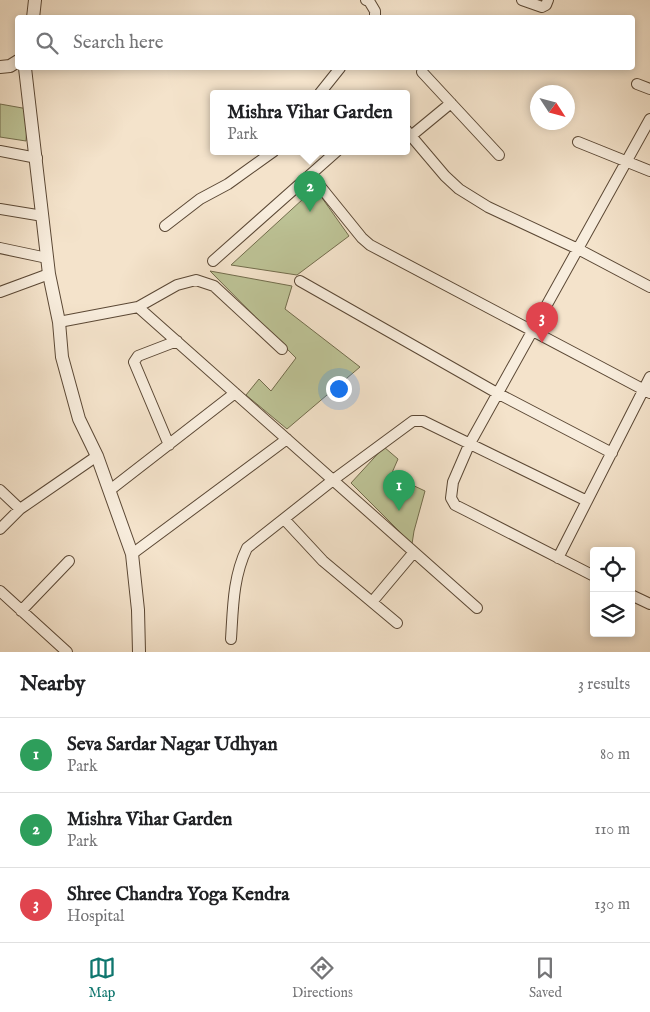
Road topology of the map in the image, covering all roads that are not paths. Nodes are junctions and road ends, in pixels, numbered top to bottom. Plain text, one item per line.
1 (35, 0) edge
2 (366, 0) edge
3 (522, 0) edge
4 (548, 0) edge
5 (33, 15) edge
6 (374, 15) edge
7 (15, 63) edge
8 (0, 67) edge
9 (25, 70) edge
10 (338, 70) edge
11 (422, 72) dead end
12 (637, 84) dead end
13 (650, 89) edge
14 (322, 90) edge
15 (451, 102) junction
16 (650, 119) edge
17 (410, 132) edge
18 (410, 134) edge
19 (578, 142) dead end
20 (0, 151) edge
21 (268, 155) edge
22 (332, 155) edge
23 (499, 155) dead end
24 (37, 158) junction
25 (626, 162) junction
26 (650, 171) edge
27 (310, 175) junction
28 (0, 209) edge
29 (43, 216) junction
30 (165, 226) dead end
31 (0, 248) edge
32 (578, 249) junction
33 (47, 258) junction
34 (213, 261) dead end
35 (49, 274) junction
36 (300, 281) dead end
37 (650, 287) edge
38 (0, 292) edge
39 (138, 307) junction
40 (59, 322) junction
41 (532, 331) junction
42 (176, 341) junction
43 (282, 349) dead end
44 (650, 376) edge
45 (647, 391) edge
46 (236, 393) junction
47 (498, 393) junction
48 (287, 439) junction
49 (169, 445) junction
50 (469, 445) junction
51 (612, 453) junction
52 (98, 456) junction
53 (333, 480) junction
54 (0, 490) edge
55 (110, 490) junction
56 (587, 501) junction
57 (20, 509) junction
58 (284, 519) junction
59 (0, 529) edge
60 (414, 552) junction
61 (132, 554) junction
62 (558, 558) junction
63 (69, 561) dead end
64 (590, 574) edge
65 (0, 591) edge
66 (635, 597) edge
67 (372, 602) junction
68 (650, 604) edge
69 (476, 608) dead end
70 (21, 611) junction
71 (397, 623) dead end
72 (231, 639) dead end
73 (67, 652) edge
74 (138, 652) edge

1 - 5 street
2 - 6 street
3 - 4 street
7 - 8 street
9 - 24 street
10 - 14 street
11 - 15 street
12 - 13 street
15 - 17 street
15 - 23 street
16 - 25 street
18 - 32 street
19 - 25 street
20 - 24 street
21 - 30 street
22 - 27 street
24 - 29 street
25 - 26 street
25 - 32 street
27 - 34 street
27 - 41 street
28 - 29 street
29 - 33 street
31 - 33 street
32 - 37 street
32 - 41 street
33 - 35 street
35 - 38 street
35 - 40 street
36 - 47 street
39 - 40 street
39 - 42 street
39 - 43 street
40 - 52 street
41 - 45 street
41 - 47 street
42 - 46 street
42 - 49 street
44 - 45 street
45 - 51 street
46 - 48 street
46 - 49 street
47 - 50 street
47 - 51 street
48 - 53 street
48 - 61 street
49 - 55 street
50 - 53 street
50 - 56 street
50 - 62 street
51 - 56 street
52 - 55 street
52 - 57 street
53 - 58 street
53 - 60 street
54 - 57 street
55 - 61 street
56 - 62 street
57 - 59 street
58 - 67 street
58 - 72 street
60 - 67 street
60 - 69 street
61 - 74 street
62 - 64 street
63 - 70 street
65 - 70 street
66 - 68 street
67 - 71 street
70 - 73 street

